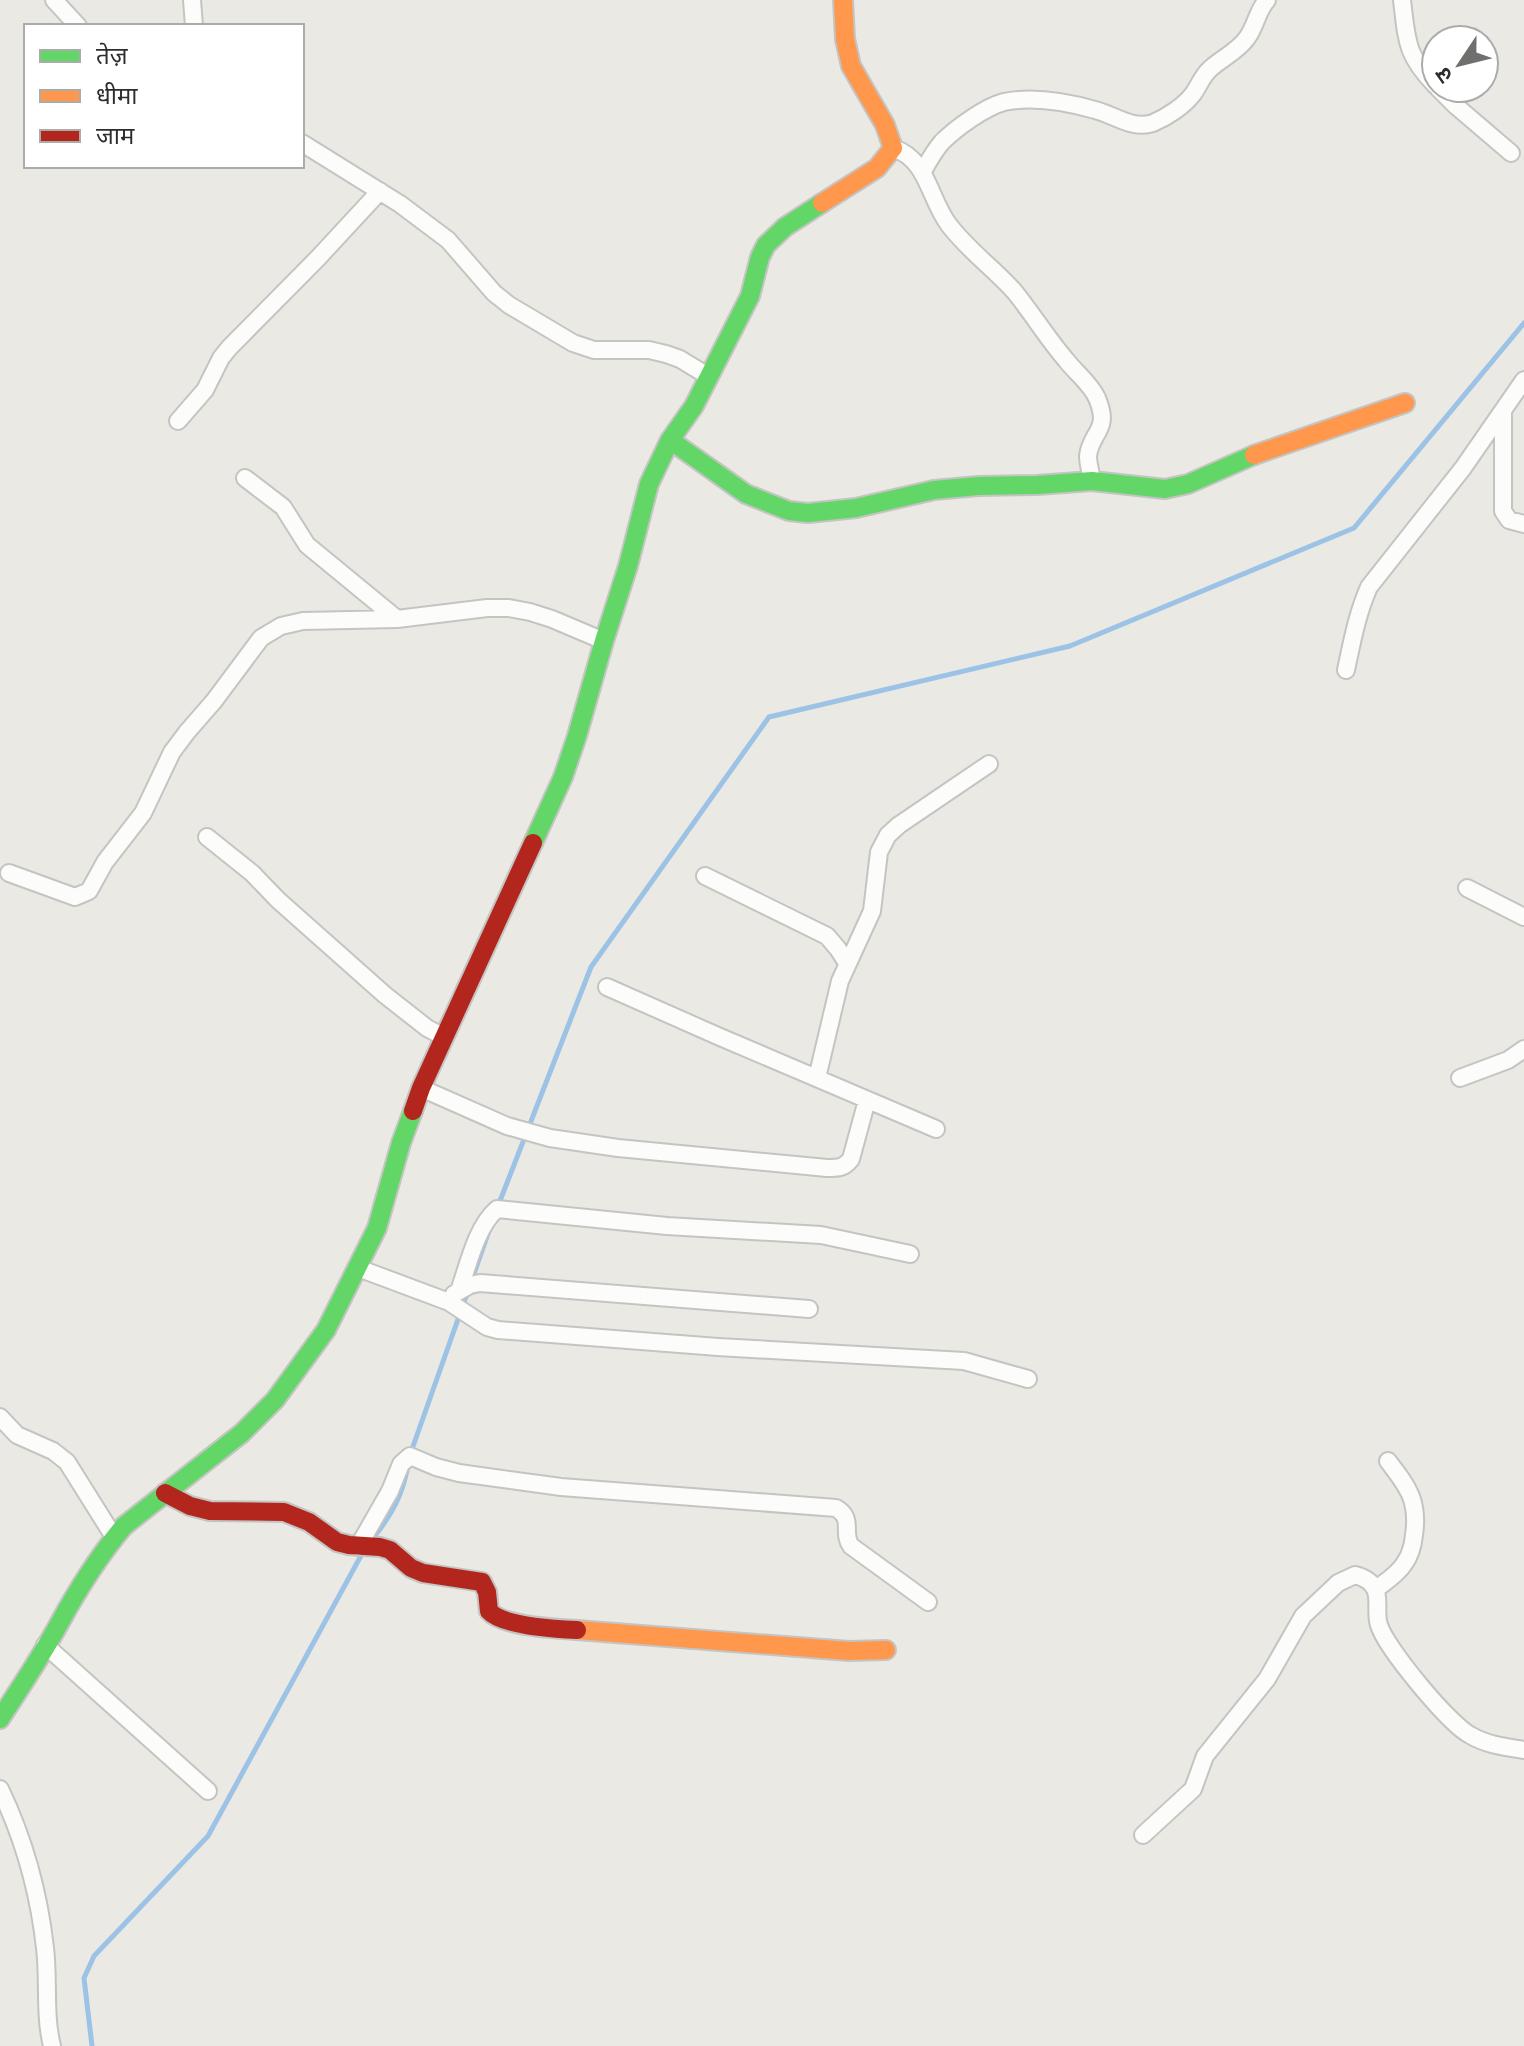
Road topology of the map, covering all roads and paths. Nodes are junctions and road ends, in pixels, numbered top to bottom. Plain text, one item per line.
1 (54, 0) edge
2 (192, 0) edge
3 (843, 0) edge
4 (1267, 0) edge
5 (1402, 0) edge
6 (76, 24) edge
7 (194, 24) edge
8 (1420, 69) edge
9 (1454, 104) edge
10 (304, 144) edge
11 (893, 148) junction
12 (1511, 153) dead end
13 (922, 173) junction
14 (380, 191) junction
15 (708, 376) junction
16 (1524, 380) edge
17 (1405, 403) dead end
18 (1503, 411) junction
19 (178, 421) dead end
20 (670, 440) junction
21 (245, 478) dead end
22 (1092, 481) junction
23 (1524, 524) edge
24 (397, 619) junction
25 (604, 641) junction
26 (1346, 670) dead end
27 (989, 764) dead end
28 (207, 837) dead end
29 (9, 873) dead end
30 (705, 876) dead end
31 (1467, 888) dead end
32 (1524, 917) edge
33 (847, 963) junction
34 (607, 987) dead end
35 (444, 1037) junction
36 (1524, 1049) edge
37 (817, 1078) junction
38 (1460, 1078) dead end
39 (421, 1088) junction
40 (867, 1100) junction
41 (936, 1129) dead end
42 (910, 1254) dead end
43 (358, 1268) junction
44 (459, 1291) junction
45 (444, 1300) junction
46 (809, 1309) dead end
47 (1028, 1379) dead end
48 (0, 1417) edge
49 (1388, 1461) dead end
50 (165, 1493) junction
51 (114, 1537) junction
52 (358, 1547) junction
53 (1376, 1589) junction
54 (928, 1602) dead end
55 (45, 1645) junction
56 (886, 1650) dead end
57 (0, 1719) edge
58 (1524, 1750) edge
59 (0, 1789) edge
60 (208, 1791) dead end
61 (1143, 1835) dead end
62 (47, 2044) edge

1 - 6 street
2 - 7 street
3 - 11 street
4 - 13 street
5 - 8 street
9 - 12 street
10 - 14 street
11 - 13 street
11 - 15 street
13 - 22 street
14 - 15 street
14 - 19 street
15 - 20 street
16 - 18 street
17 - 22 street
18 - 23 street
18 - 26 street
20 - 22 street
20 - 25 street
21 - 24 street
24 - 25 street
24 - 29 street
25 - 35 street
27 - 33 street
28 - 35 street
30 - 33 street
31 - 32 street
33 - 37 street
34 - 37 street
35 - 39 street
36 - 38 street
37 - 40 street
39 - 40 street
39 - 43 street
40 - 41 street
42 - 44 street
43 - 45 street
43 - 50 street
44 - 45 street
44 - 46 street
45 - 47 street
48 - 51 street
49 - 53 street
50 - 51 street
50 - 52 street
51 - 55 street
52 - 54 street
52 - 56 street
53 - 58 street
53 - 61 street
55 - 57 street
55 - 60 street
59 - 62 street

